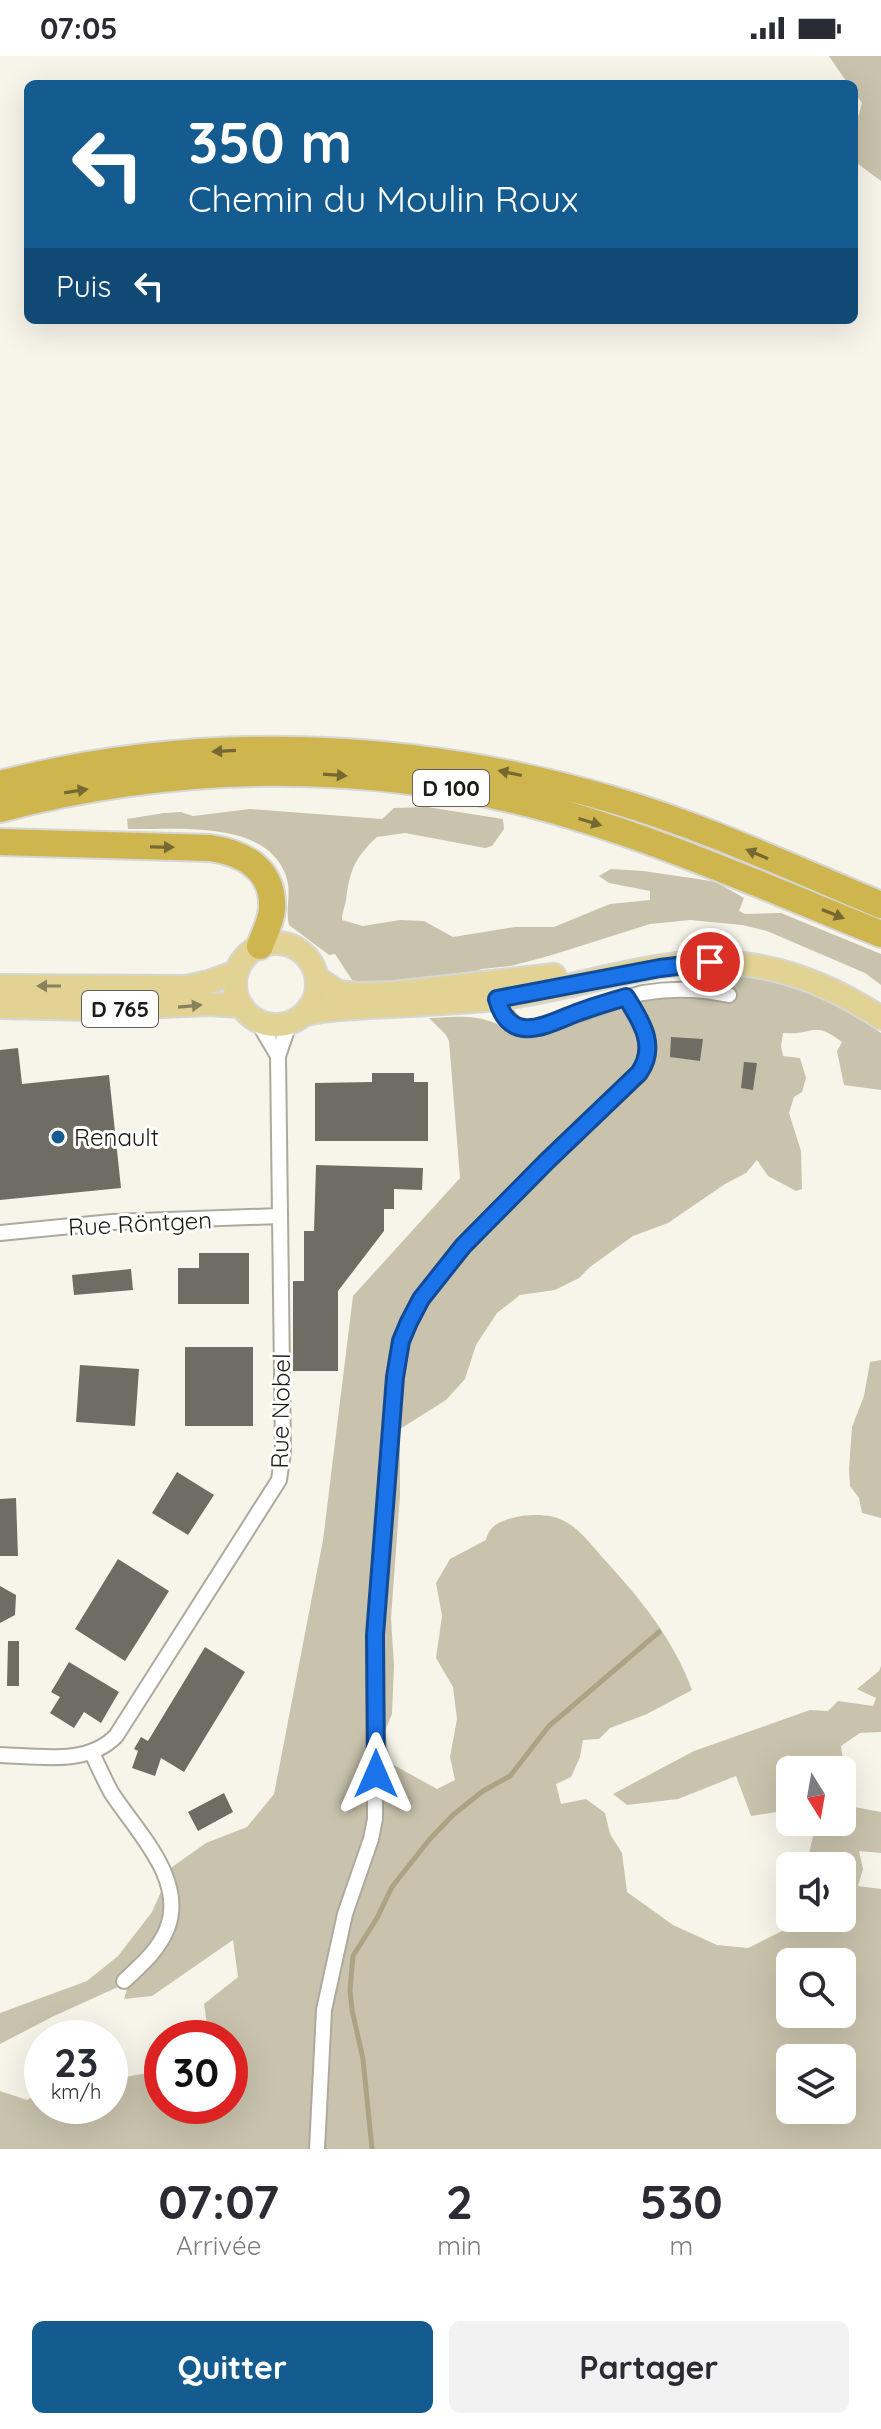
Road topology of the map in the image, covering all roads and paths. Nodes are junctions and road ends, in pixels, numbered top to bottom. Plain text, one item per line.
1 (0, 784) edge
2 (0, 809) edge
3 (0, 842) edge
4 (881, 905) edge
5 (881, 934) edge
6 (260, 946) junction
7 (236, 972) junction
8 (317, 978) junction
9 (477, 983) junction
10 (0, 986) edge
11 (729, 995) dead end
12 (626, 997) junction
13 (497, 999) junction
14 (881, 1002) edge
15 (240, 1006) junction
16 (0, 1007) edge
17 (881, 1018) edge
18 (296, 1019) junction
19 (258, 1022) junction
20 (278, 1056) junction
21 (279, 1216) junction
22 (0, 1233) edge
23 (92, 1753) junction
24 (0, 1755) edge
25 (124, 1981) dead end
26 (317, 2149) edge

4 -> 1 highway, D 100
2 -> 5 highway, D 100
3 -> 6 highway
6 - 7 main road
6 - 8 main road
7 -> 10 main road, D 765
7 - 15 main road
8 - 9 main road
8 - 18 main road
9 - 13 street
9 - 14 main road
11 - 12 street
12 - 13 street
12 - 26 street
13 - 17 main road
13 - 18 main road
16 -> 15 main road, D 765
15 - 19 main road
18 - 19 main road
18 - 20 street, Rue Nobel
19 - 20 street
20 - 21 street, Rue Nobel
21 - 22 street, Rue Röntgen
21 - 23 street, Rue Nobel
23 - 24 street
23 - 25 street

